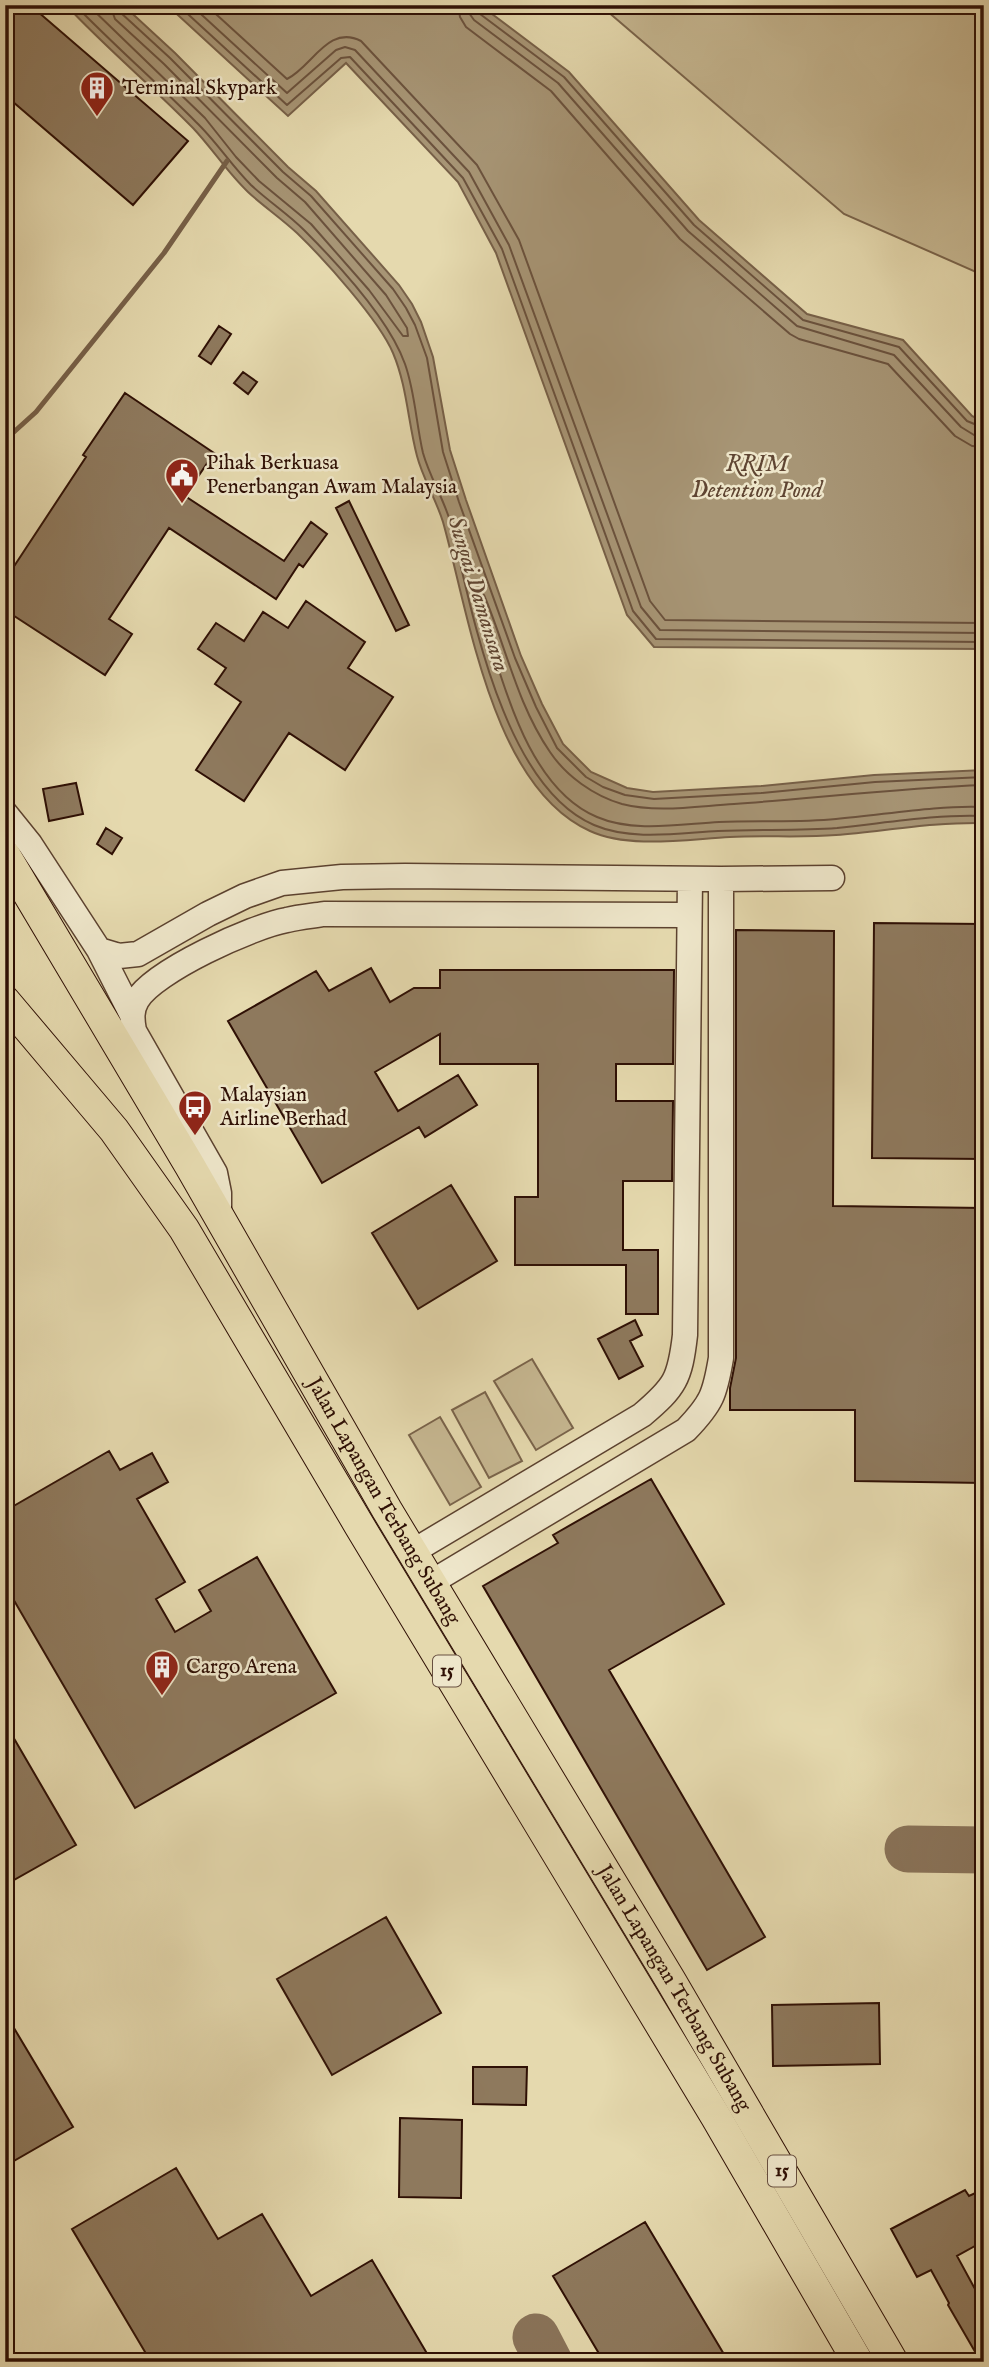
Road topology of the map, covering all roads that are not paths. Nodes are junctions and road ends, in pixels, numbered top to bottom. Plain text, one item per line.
1 (5, 813) edge
2 (5, 855) edge
3 (832, 878) dead end
4 (690, 879) junction
5 (721, 879) junction
6 (282, 883) junction
7 (208, 914) junction
8 (689, 915) junction
9 (290, 919) junction
10 (222, 944) junction
11 (99, 950) junction
12 (5, 1001) edge
13 (132, 1015) junction
14 (219, 1216) junction
15 (412, 1552) junction
16 (430, 1583) junction
17 (858, 2362) edge
18 (893, 2362) edge

1 - 11 street
2 - 14 main road, Jalan Lapangan Terbang Subang / 15
3 - 5 street
4 - 5 street
4 - 6 street
4 - 8 street
5 - 16 street
6 - 7 street
6 - 9 street
7 - 10 street
7 - 11 street
8 - 9 street
8 - 15 street
9 - 10 street
10 - 13 street
11 - 13 street
12 - 17 main road, Jalan Lapangan Terbang Subang / 15
13 - 14 street
14 - 15 main road, Jalan Lapangan Terbang Subang / 15
15 - 16 main road, Jalan Lapangan Terbang Subang / 15
16 - 18 main road, Jalan Lapangan Terbang Subang / 15

